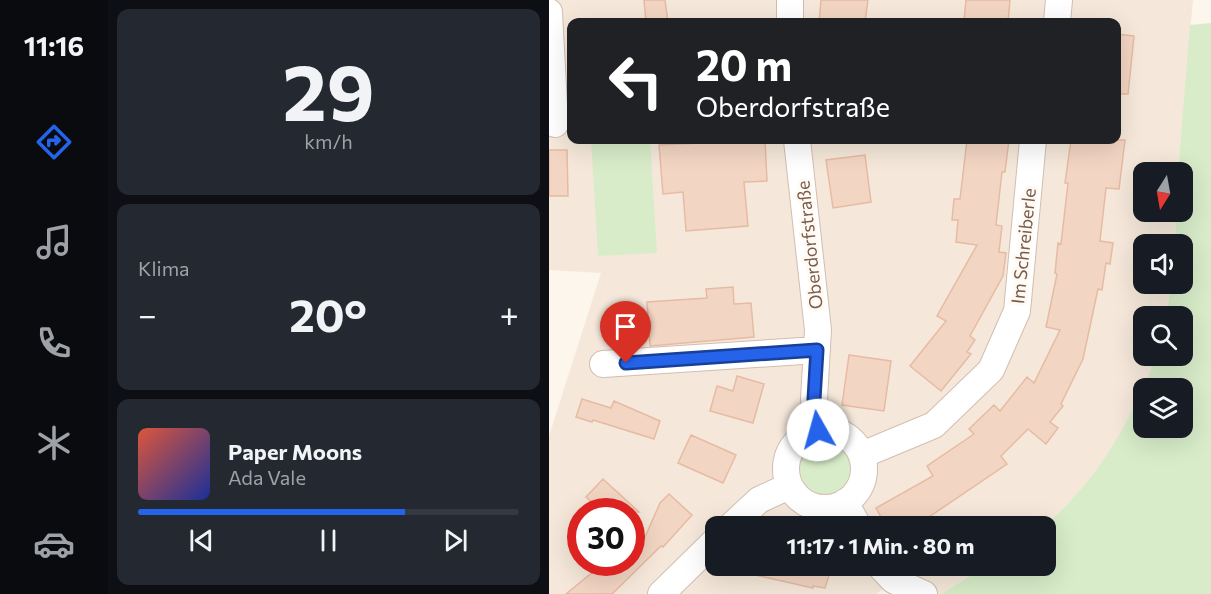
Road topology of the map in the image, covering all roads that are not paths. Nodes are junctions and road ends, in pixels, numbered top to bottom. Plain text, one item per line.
1 (790, 0) edge
2 (549, 12) edge
3 (790, 18) edge
4 (559, 124) edge
5 (797, 144) edge
6 (1033, 144) edge
7 (817, 350) junction
8 (603, 364) dead end
9 (818, 430) junction
10 (862, 455) junction
11 (789, 486) junction
12 (845, 502) junction
13 (742, 516) edge
14 (853, 516) edge
15 (705, 552) edge
16 (889, 576) edge
17 (661, 594) edge
18 (924, 594) edge

1 - 3 street
2 - 4 street
5 - 7 street, Oberdorfstraße
6 - 10 street, Im Schreiberle
7 - 8 street
7 - 9 street, Oberdorfstraße
9 - 10 street
9 - 11 street
10 - 12 street
11 - 12 street
11 - 13 street
12 - 14 street
15 - 17 street
16 - 18 street

